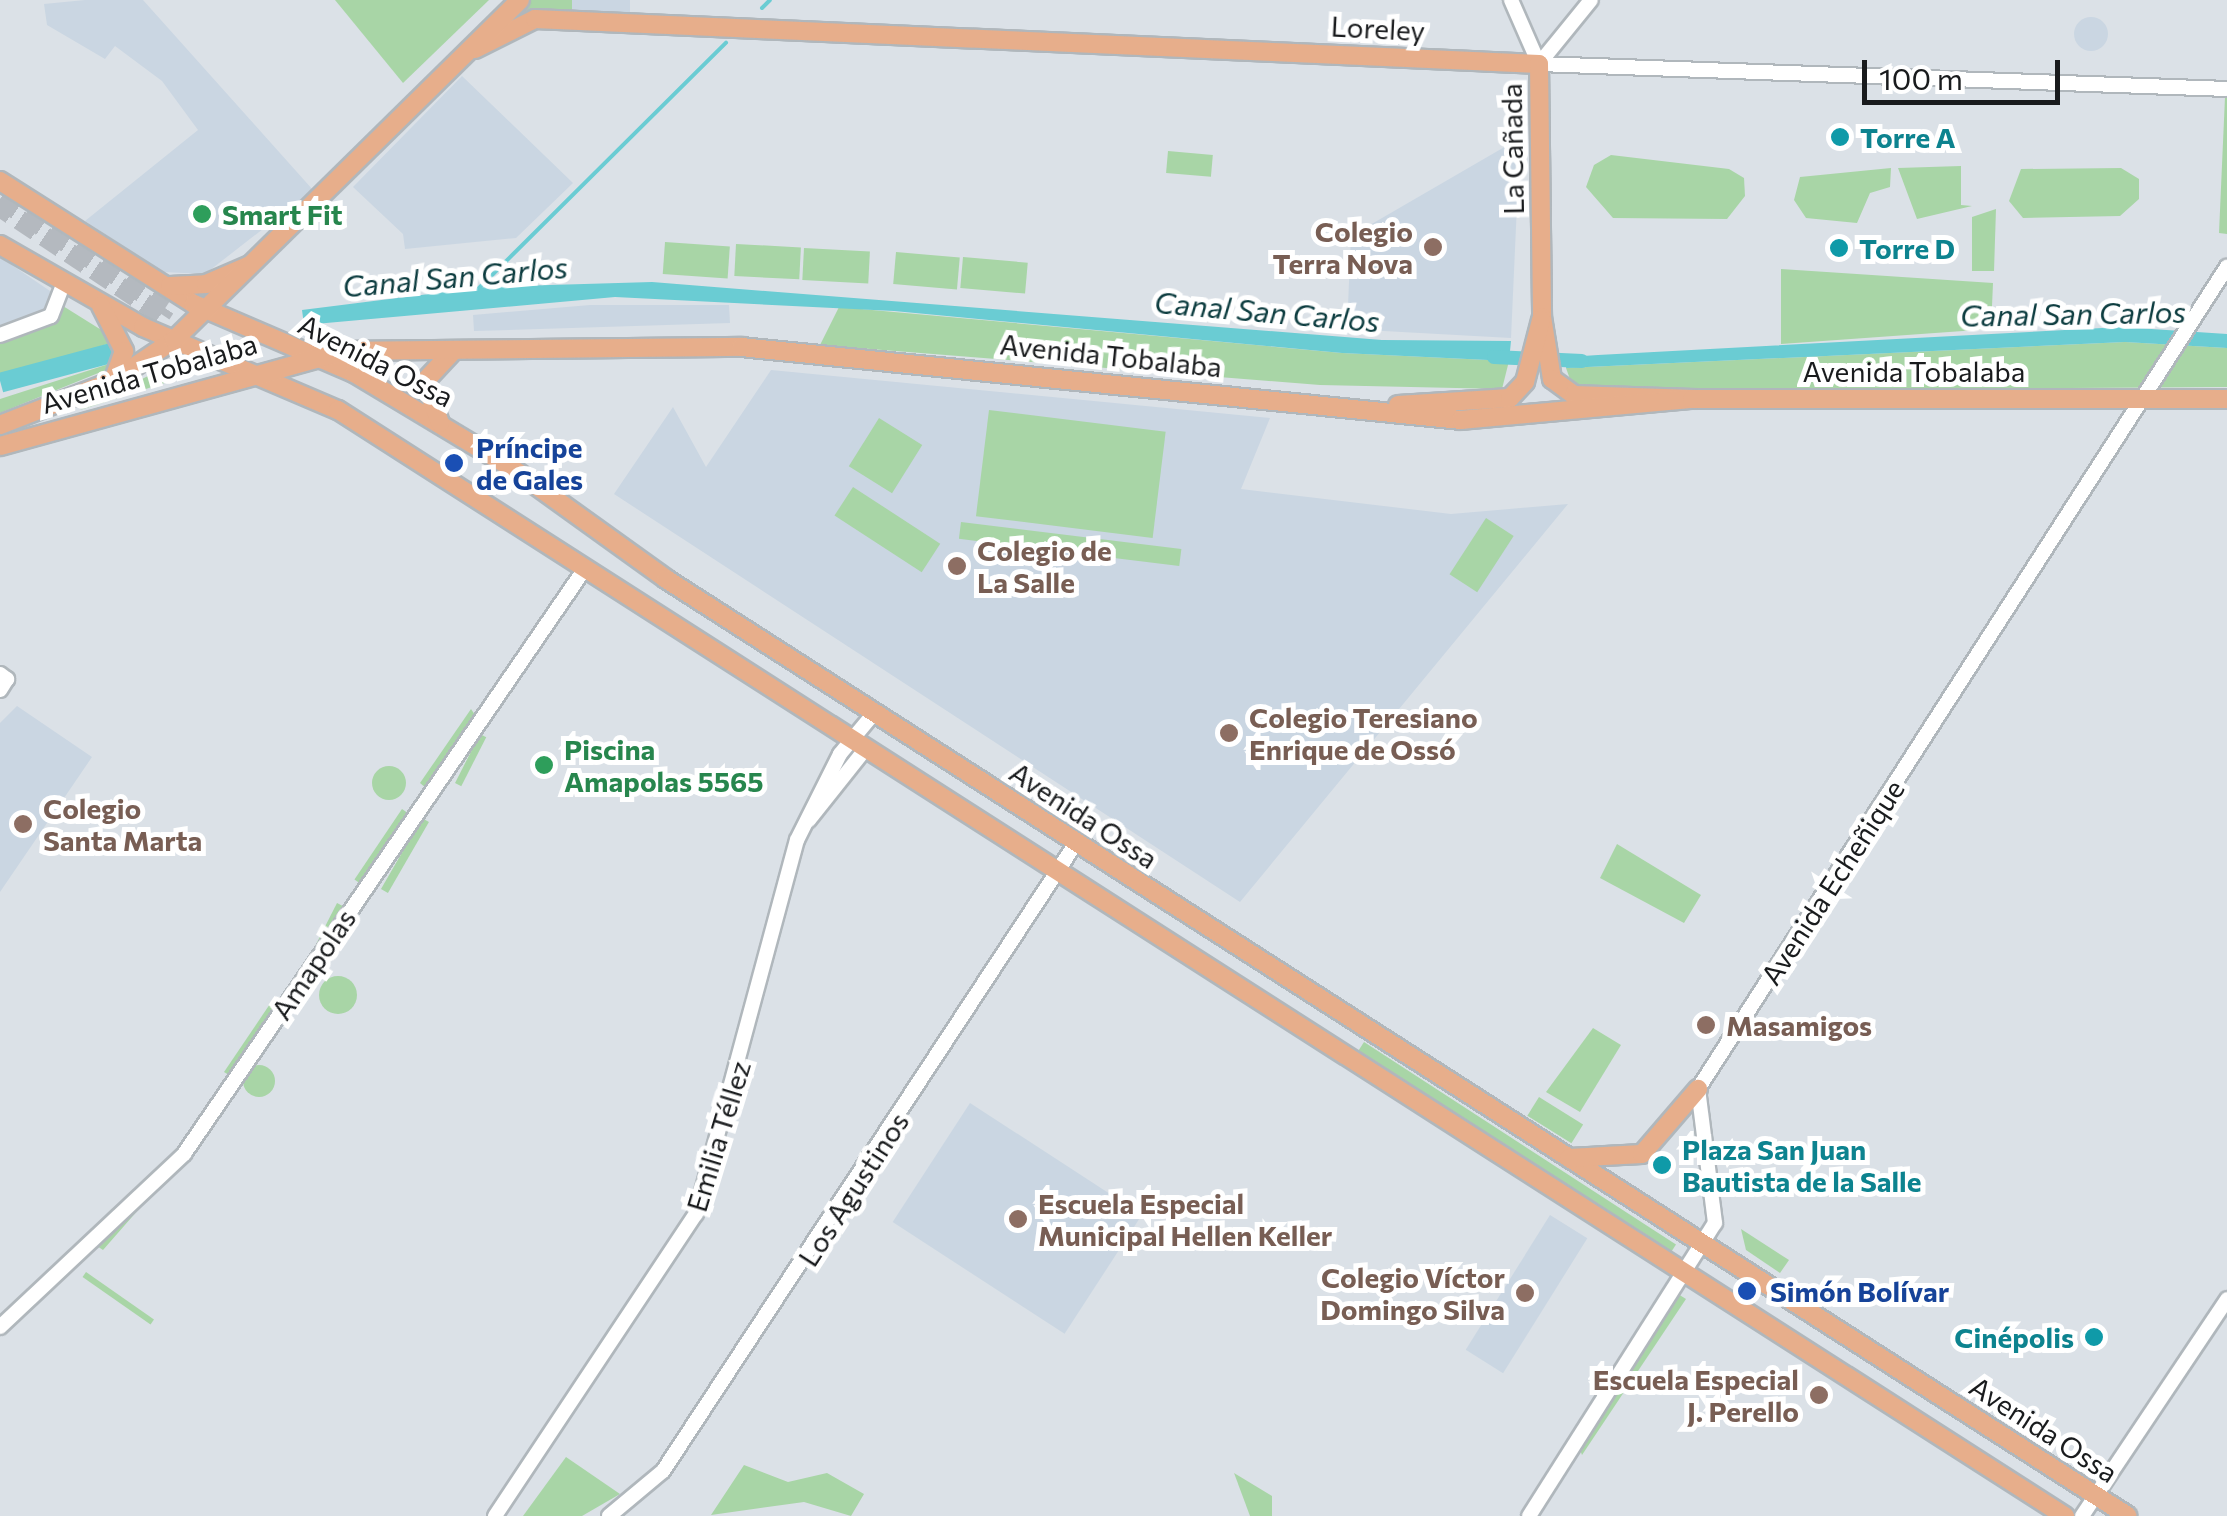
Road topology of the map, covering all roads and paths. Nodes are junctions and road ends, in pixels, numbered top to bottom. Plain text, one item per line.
1 (520, 0) edge
2 (1511, 0) edge
3 (1591, 0) edge
4 (475, 49) junction
5 (1539, 64) junction
6 (2227, 90) edge
7 (0, 180) edge
8 (0, 244) edge
9 (264, 258) junction
10 (2227, 267) edge
11 (154, 281) junction
12 (64, 285) junction
13 (100, 306) junction
14 (208, 311) junction
15 (8, 332) edge
16 (174, 340) junction
17 (1541, 349) junction
18 (452, 352) junction
19 (315, 354) junction
20 (254, 370) junction
21 (113, 381) junction
22 (2143, 397) junction
23 (1692, 399) junction
24 (2225, 400) edge
25 (1382, 407) junction
26 (440, 423) junction
27 (0, 425) edge
28 (0, 446) edge
29 (586, 567) junction
30 (666, 580) junction
31 (647, 606) junction
32 (874, 712) junction
33 (859, 742) junction
34 (1076, 843) junction
35 (1059, 870) junction
36 (1698, 1089) junction
37 (1568, 1158) junction
38 (1704, 1244) junction
39 (1685, 1271) junction
40 (2227, 1299) edge
41 (0, 1327) edge
42 (2098, 1496) junction
43 (495, 1516) edge
44 (609, 1516) edge
45 (1529, 1516) edge
46 (2065, 1516) edge
47 (2082, 1516) edge
48 (2128, 1516) edge

1 - 4 main road, Avenida Tobalaba
2 - 5 street
3 - 5 street, La Cañada
4 - 5 main road, Loreley
4 - 9 main road, Avenida Tobalaba
5 - 6 street, Loreley
5 - 17 main road, La Cañada
7 - 11 main road, Avenida Ossa
8 - 12 main road
9 - 11 main road
9 - 14 main road, Avenida Tobalaba
10 - 22 street, Avenida Echeñique
11 - 14 main road, Avenida Ossa
12 - 13 main road
12 - 15 street
13 - 16 main road
13 - 21 main road
14 - 16 main road, Avenida Tobalaba
14 - 19 main road, Avenida Ossa
16 - 20 main road
16 - 21 main road, Avenida Tobalaba
17 - 23 main road, La Cañada
17 - 25 main road, La Cañada
18 - 19 main road, Avenida Tobalaba
18 - 25 main road, Avenida Tobalaba
18 - 26 main road
19 - 20 main road, Avenida Tobalaba
19 - 26 main road, Avenida Ossa
20 - 28 main road, Avenida Tobalaba
20 - 29 main road
21 - 27 main road, Avenida Tobalaba
22 - 23 main road, Avenida Tobalaba
22 - 24 main road, Avenida Tobalaba
22 - 36 street, Avenida Echeñique
23 - 25 main road, Avenida Tobalaba
26 - 30 main road, Avenida Ossa
29 - 31 main road
29 - 41 street, Amapolas
30 - 31 main road
30 - 32 main road, Avenida Ossa
31 - 33 main road
32 - 33 street, Emilia Téllez
32 - 34 main road, Avenida Ossa
33 - 35 main road
33 - 43 street, Emilia Téllez
34 - 35 street, Los Agustinos
34 - 37 main road, Avenida Ossa
35 - 39 main road
35 - 44 street, Los Agustinos
36 - 37 main road
36 - 38 street
37 - 38 main road, Avenida Ossa
38 - 39 street
38 - 42 main road, Avenida Ossa
39 - 45 street
39 - 46 main road
40 - 42 street
42 - 47 street
42 - 48 main road, Avenida Ossa

